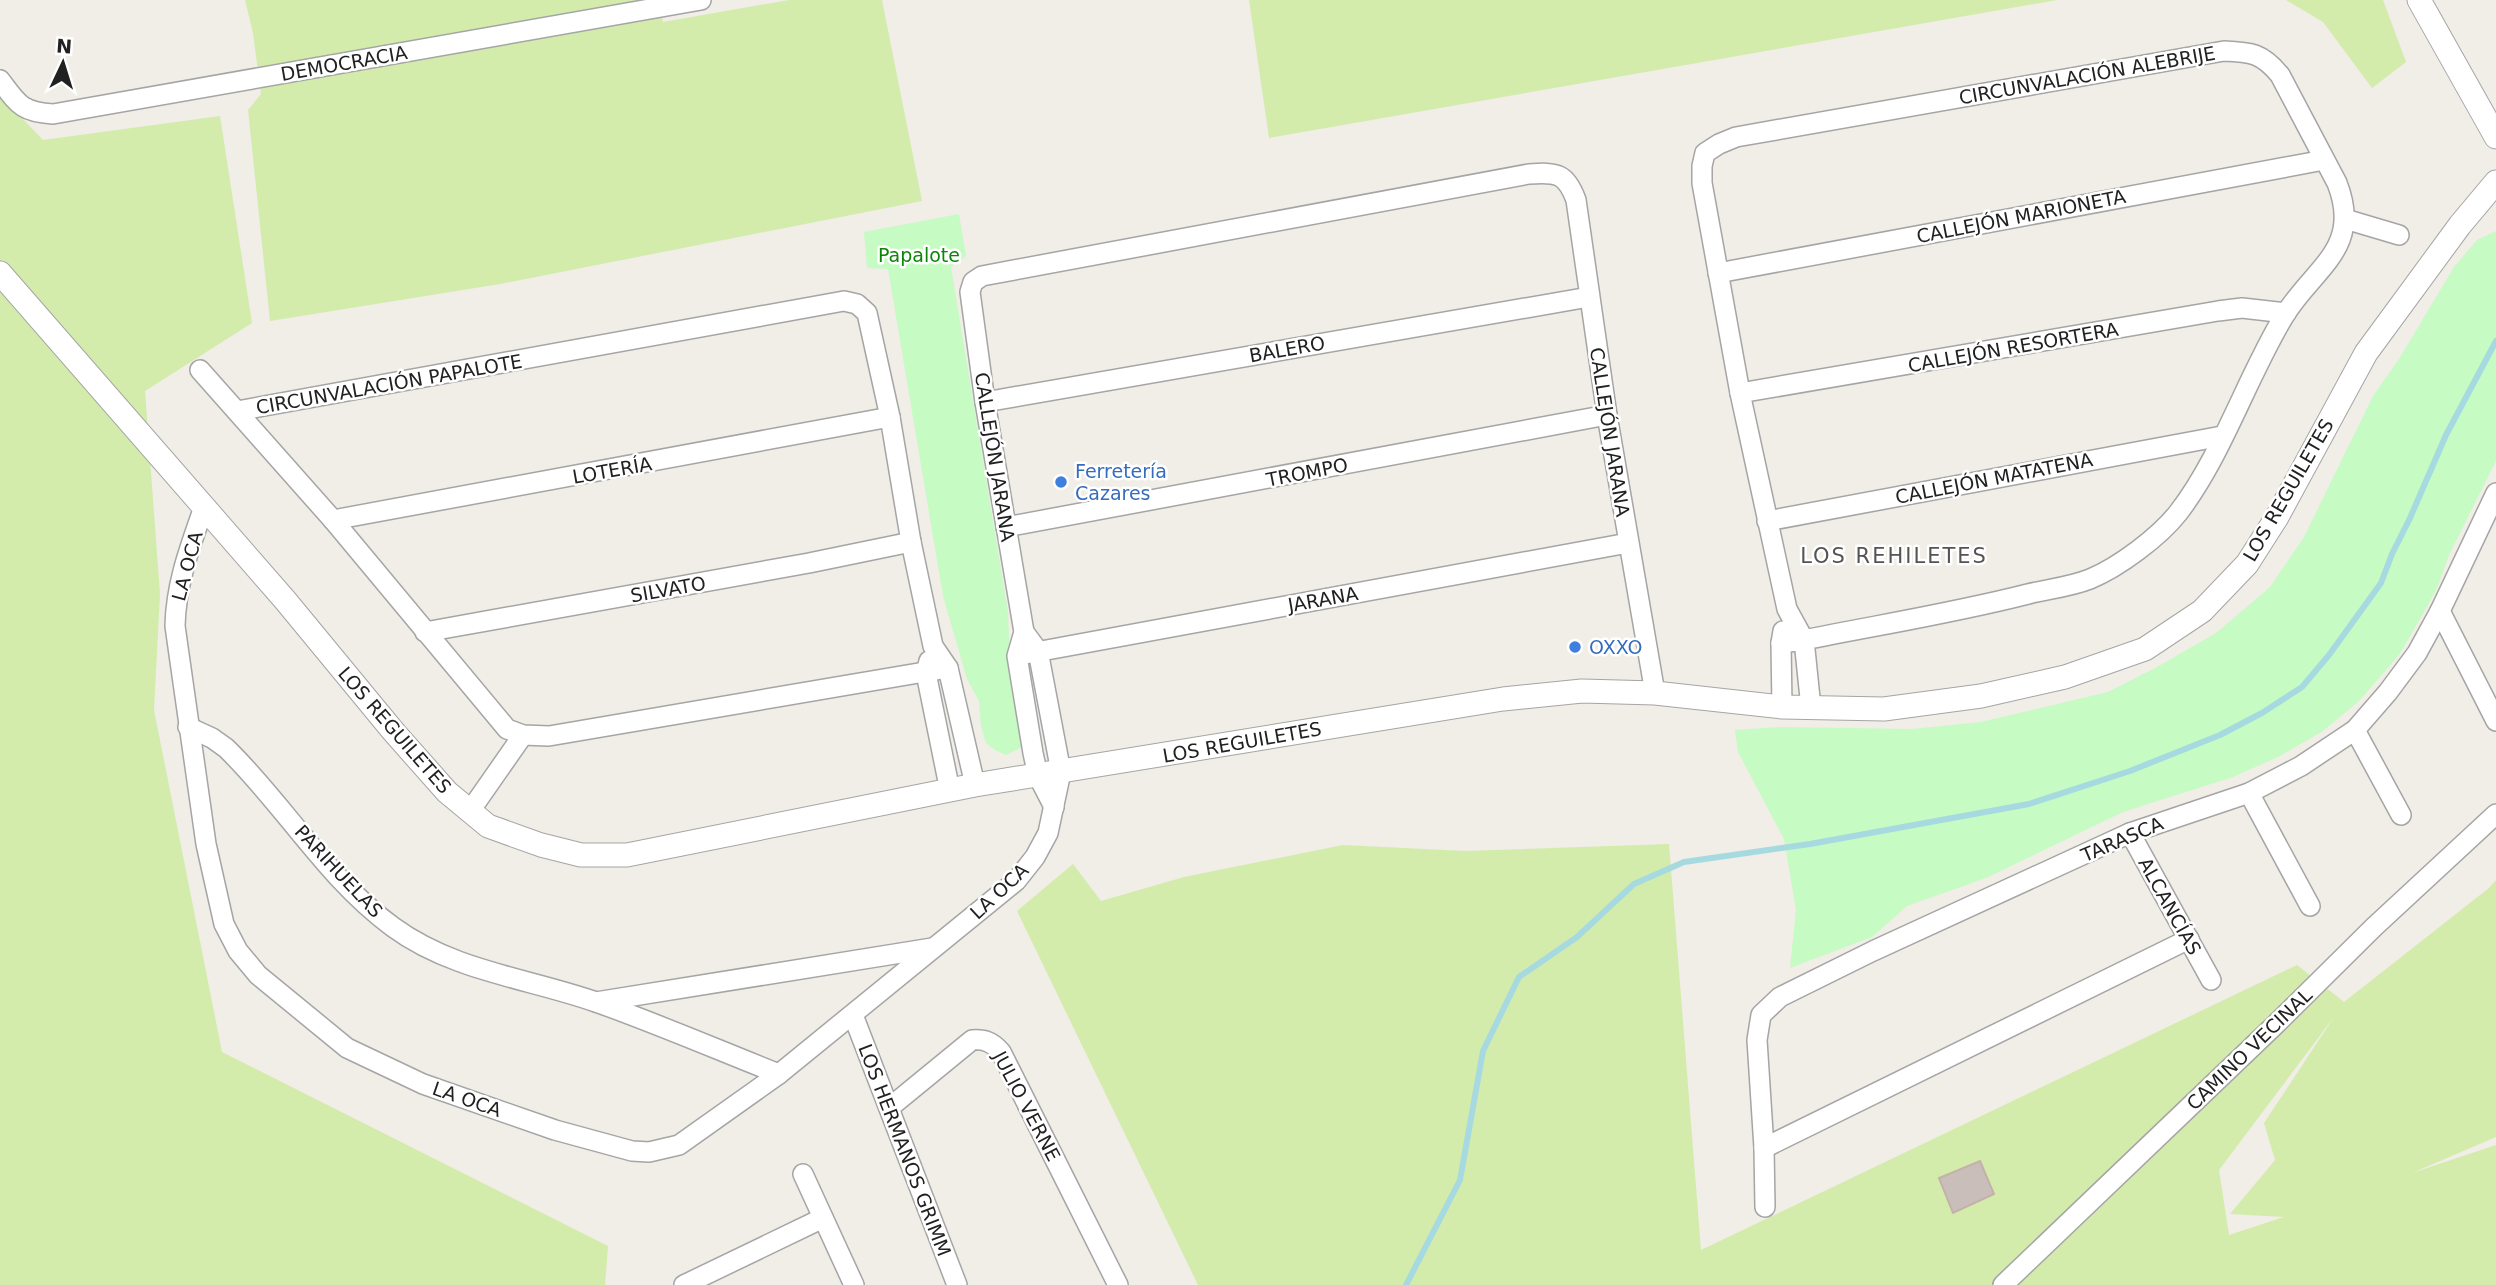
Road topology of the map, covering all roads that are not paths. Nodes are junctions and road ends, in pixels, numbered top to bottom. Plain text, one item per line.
1 (701, 0) edge
2 (2419, 0) edge
3 (0, 80) edge
4 (2496, 137) edge
5 (2324, 160) junction
6 (2496, 182) edge
7 (2345, 219) junction
8 (2399, 235) dead end
9 (1718, 273) junction
10 (0, 274) edge
11 (1589, 297) junction
12 (2286, 313) junction
13 (200, 370) dead end
14 (1740, 393) junction
15 (985, 402) junction
16 (237, 411) junction
17 (1607, 415) junction
18 (890, 417) junction
19 (2222, 436) junction
20 (2496, 493) edge
21 (204, 507) junction
22 (333, 520) junction
23 (1767, 521) junction
24 (1006, 527) junction
25 (911, 542) junction
26 (1628, 543) junction
27 (1787, 608) junction
28 (2440, 611) junction
29 (425, 632) junction
30 (1024, 632) junction
31 (1804, 640) junction
32 (1781, 643) junction
33 (933, 646) junction
34 (1038, 651) junction
35 (1017, 656) junction
36 (948, 668) junction
37 (926, 673) junction
38 (1655, 693) junction
39 (1782, 707) junction
40 (1811, 708) junction
41 (2496, 721) edge
42 (188, 726) junction
43 (2355, 730) junction
44 (523, 735) junction
45 (1061, 772) junction
46 (1038, 776) junction
47 (975, 785) junction
48 (950, 791) junction
49 (2249, 793) junction
50 (1054, 807) junction
51 (470, 811) junction
52 (2496, 814) edge
53 (2401, 816) dead end
54 (2130, 833) junction
55 (2310, 906) dead end
56 (2189, 939) junction
57 (933, 948) junction
58 (2211, 980) dead end
59 (594, 1002) junction
60 (853, 1016) junction
61 (779, 1074) junction
62 (888, 1108) junction
63 (1763, 1148) junction
64 (803, 1174) dead end
65 (1765, 1207) dead end
66 (823, 1218) junction
67 (684, 1285) edge
68 (854, 1285) edge
69 (957, 1285) edge
70 (1118, 1285) edge
71 (2003, 1285) edge

1 - 3 street, DEMOCRACIA
2 - 4 street
5 - 7 street, CIRCUNVALACIÓN ALEBRIJE
5 - 9 street, CALLEJÓN MARIONETA
5 - 9 street, CIRCUNVALACIÓN ALEBRIJE
6 - 40 street, LOS REGUILETES
7 - 8 street
7 - 12 street
9 - 14 street, CIRCUNVALACIÓN ALEBRIJE
10 - 21 street, LOS REGUILETES
11 - 15 street, BALERO
11 - 15 street, CALLEJÓN JARANA
11 - 17 street, CALLEJÓN JARANA
12 - 14 street, CALLEJÓN RESORTERA
12 - 19 street
13 - 16 street
14 - 23 street, CIRCUNVALACIÓN ALEBRIJE
15 - 24 street, CALLEJÓN JARANA
16 - 18 street, CIRCUNVALACIÓN PAPALOTE
16 - 22 street, CIRCUNVALACIÓN PAPALOTE
17 - 24 street, TROMPO
17 - 26 street, CALLEJÓN JARANA
18 - 22 street, LOTERÍA
18 - 25 street, CIRCUNVALACIÓN PAPALOTE
19 - 23 street, CALLEJÓN MATATENA
19 - 31 street
20 - 28 street, TARASCA
21 - 42 street, LA OCA
21 - 51 street, LOS REGUILETES
22 - 29 street, CIRCUNVALACIÓN PAPALOTE
23 - 27 street, CIRCUNVALACIÓN ALEBRIJE
24 - 30 street, CALLEJÓN JARANA
25 - 29 street, SILVATO
25 - 33 street, CIRCUNVALACIÓN PAPALOTE
26 - 34 street, JARANA
26 - 38 street, CALLEJÓN JARANA
27 - 31 street, CIRCUNVALACIÓN ALEBRIJE
27 - 32 street, CIRCUNVALACIÓN ALEBRIJE
28 - 41 street
28 - 43 street, TARASCA
29 - 44 street, CIRCUNVALACIÓN PAPALOTE
30 - 34 street, CALLEJÓN JARANA
30 - 35 street, CALLEJÓN JARANA
31 - 32 street
31 - 40 street
32 - 39 street, CIRCUNVALACIÓN ALEBRIJE
33 - 36 street, CIRCUNVALACIÓN PAPALOTE
33 - 37 street, CIRCUNVALACIÓN PAPALOTE
34 - 35 street, JARANA
34 - 45 street, CALLEJÓN JARANA
35 - 46 street, CALLEJÓN JARANA
36 - 37 street
36 - 47 street
37 - 44 street
37 - 48 street
38 - 39 street, LOS REGUILETES
38 - 45 street, LOS REGUILETES
39 - 40 street, LOS REGUILETES
42 - 59 street, PARIHUELAS
42 - 61 street, LA OCA
43 - 49 street, TARASCA
43 - 53 street
44 - 51 street
45 - 46 street, LOS REGUILETES
45 - 50 street, LA OCA
46 - 47 street, LOS REGUILETES
46 - 50 street
47 - 48 street, LOS REGUILETES
48 - 51 street, LOS REGUILETES
49 - 54 street, TARASCA
49 - 55 street
50 - 57 street, LA OCA
52 - 71 street, CAMINO VECINAL
54 - 56 street, ALCANCÍAS
54 - 63 street, TARASCA
56 - 58 street, ALCANCÍAS
56 - 63 street
57 - 59 street, PARIHUELAS
57 - 60 street, LA OCA
59 - 61 street, PARIHUELAS
60 - 61 street, LA OCA
60 - 62 street, LOS HERMANOS GRIMM
62 - 69 street, LOS HERMANOS GRIMM
62 - 70 street, JULIO VERNE
63 - 65 street, TARASCA
64 - 66 street
66 - 67 street
66 - 68 street

